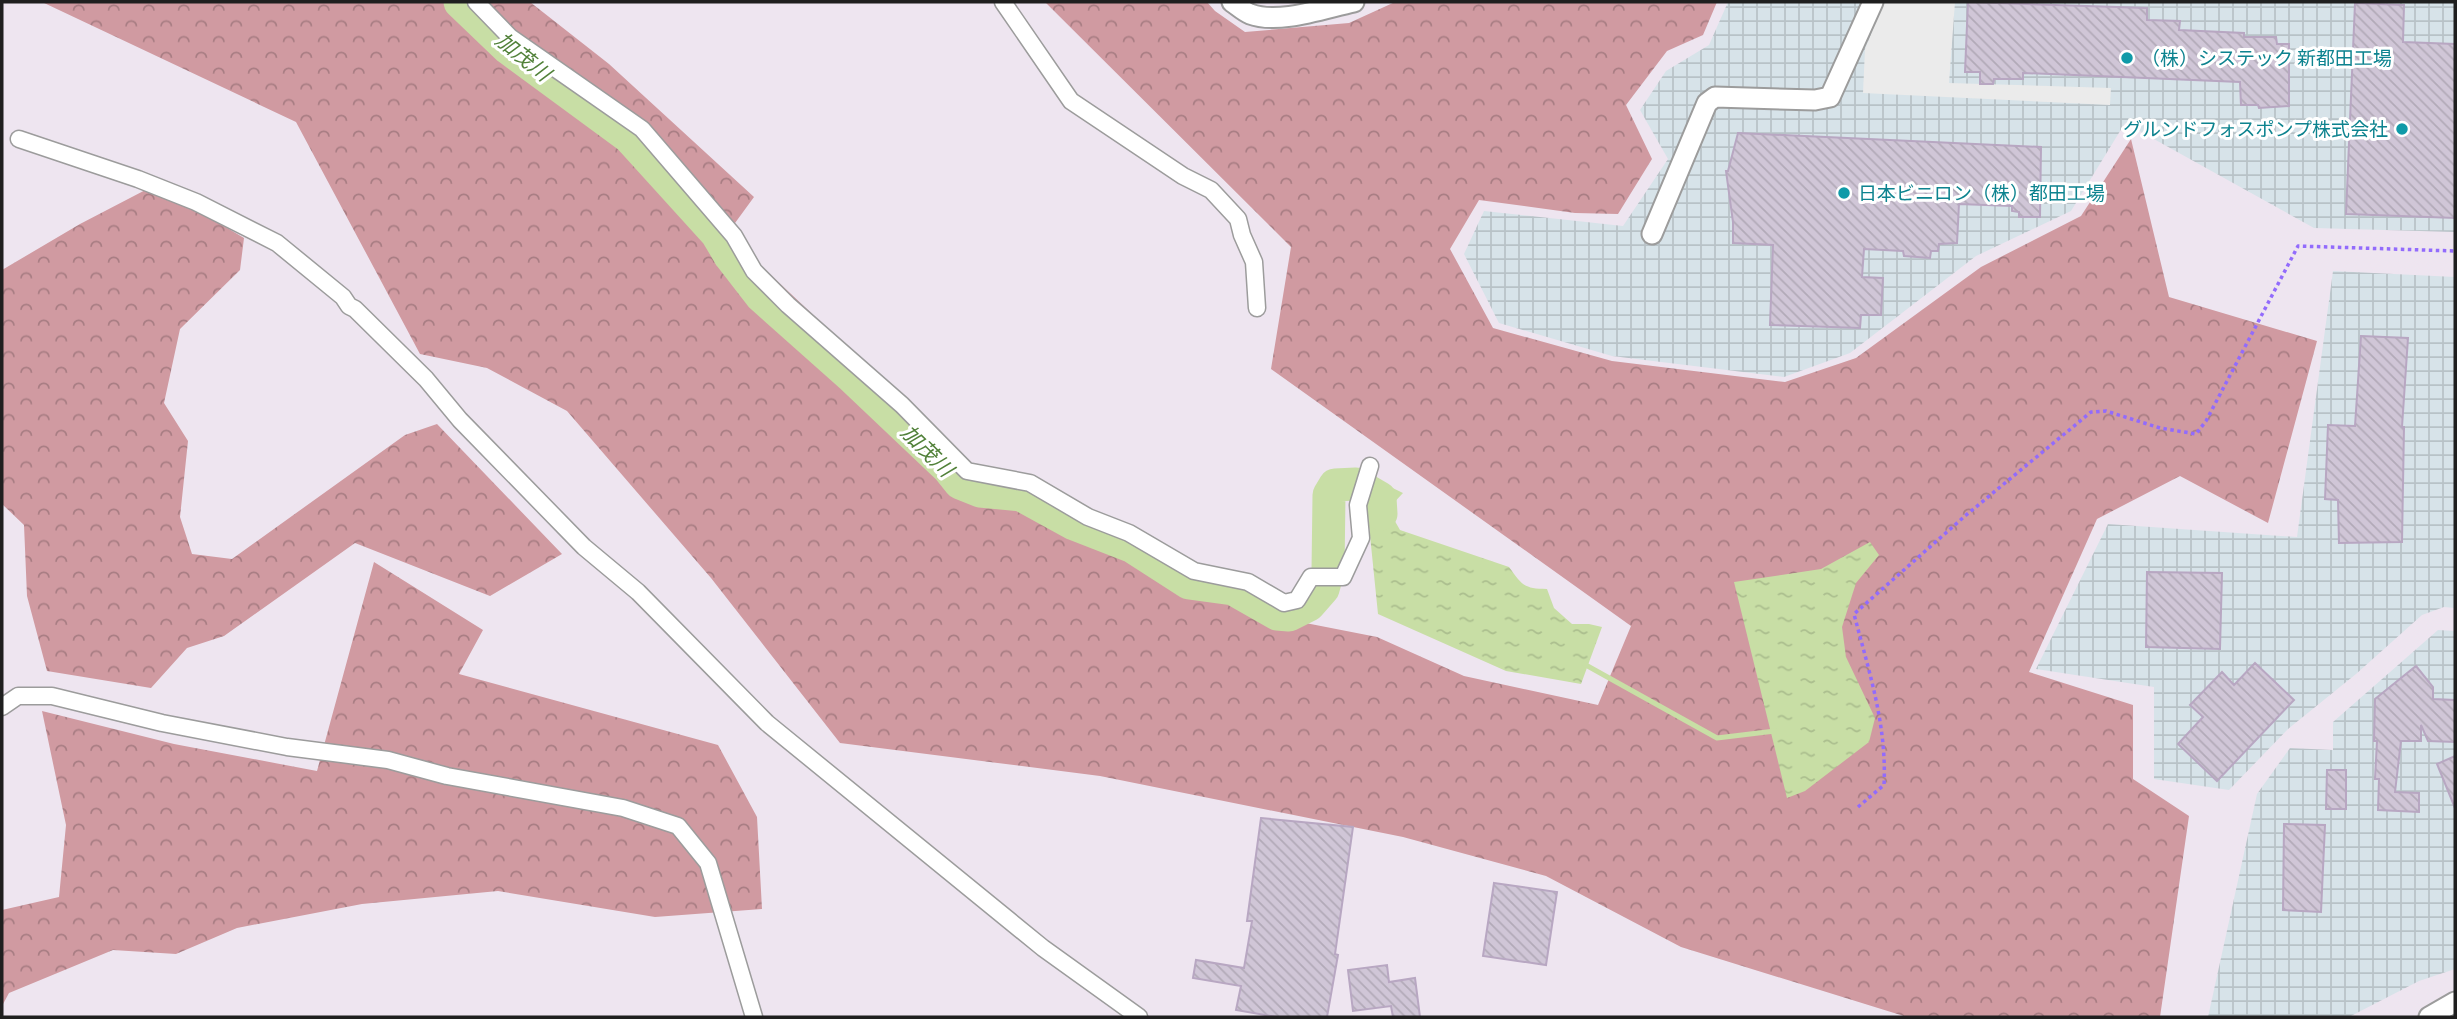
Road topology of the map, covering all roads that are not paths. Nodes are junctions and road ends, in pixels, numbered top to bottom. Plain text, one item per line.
1 (475, 2) edge
2 (1003, 2) edge
3 (1232, 2) edge
4 (1354, 2) edge
5 (1873, 2) edge
6 (19, 139) dead end
7 (1652, 234) dead end
8 (1257, 308) dead end
9 (1370, 466) dead end
10 (2, 707) edge
11 (2455, 1002) edge
12 (754, 1017) edge
13 (1139, 1017) edge
14 (2429, 1017) edge

1 - 9 street
2 - 8 street
3 - 4 street
5 - 7 street
6 - 13 street
10 - 12 street
11 - 14 street

